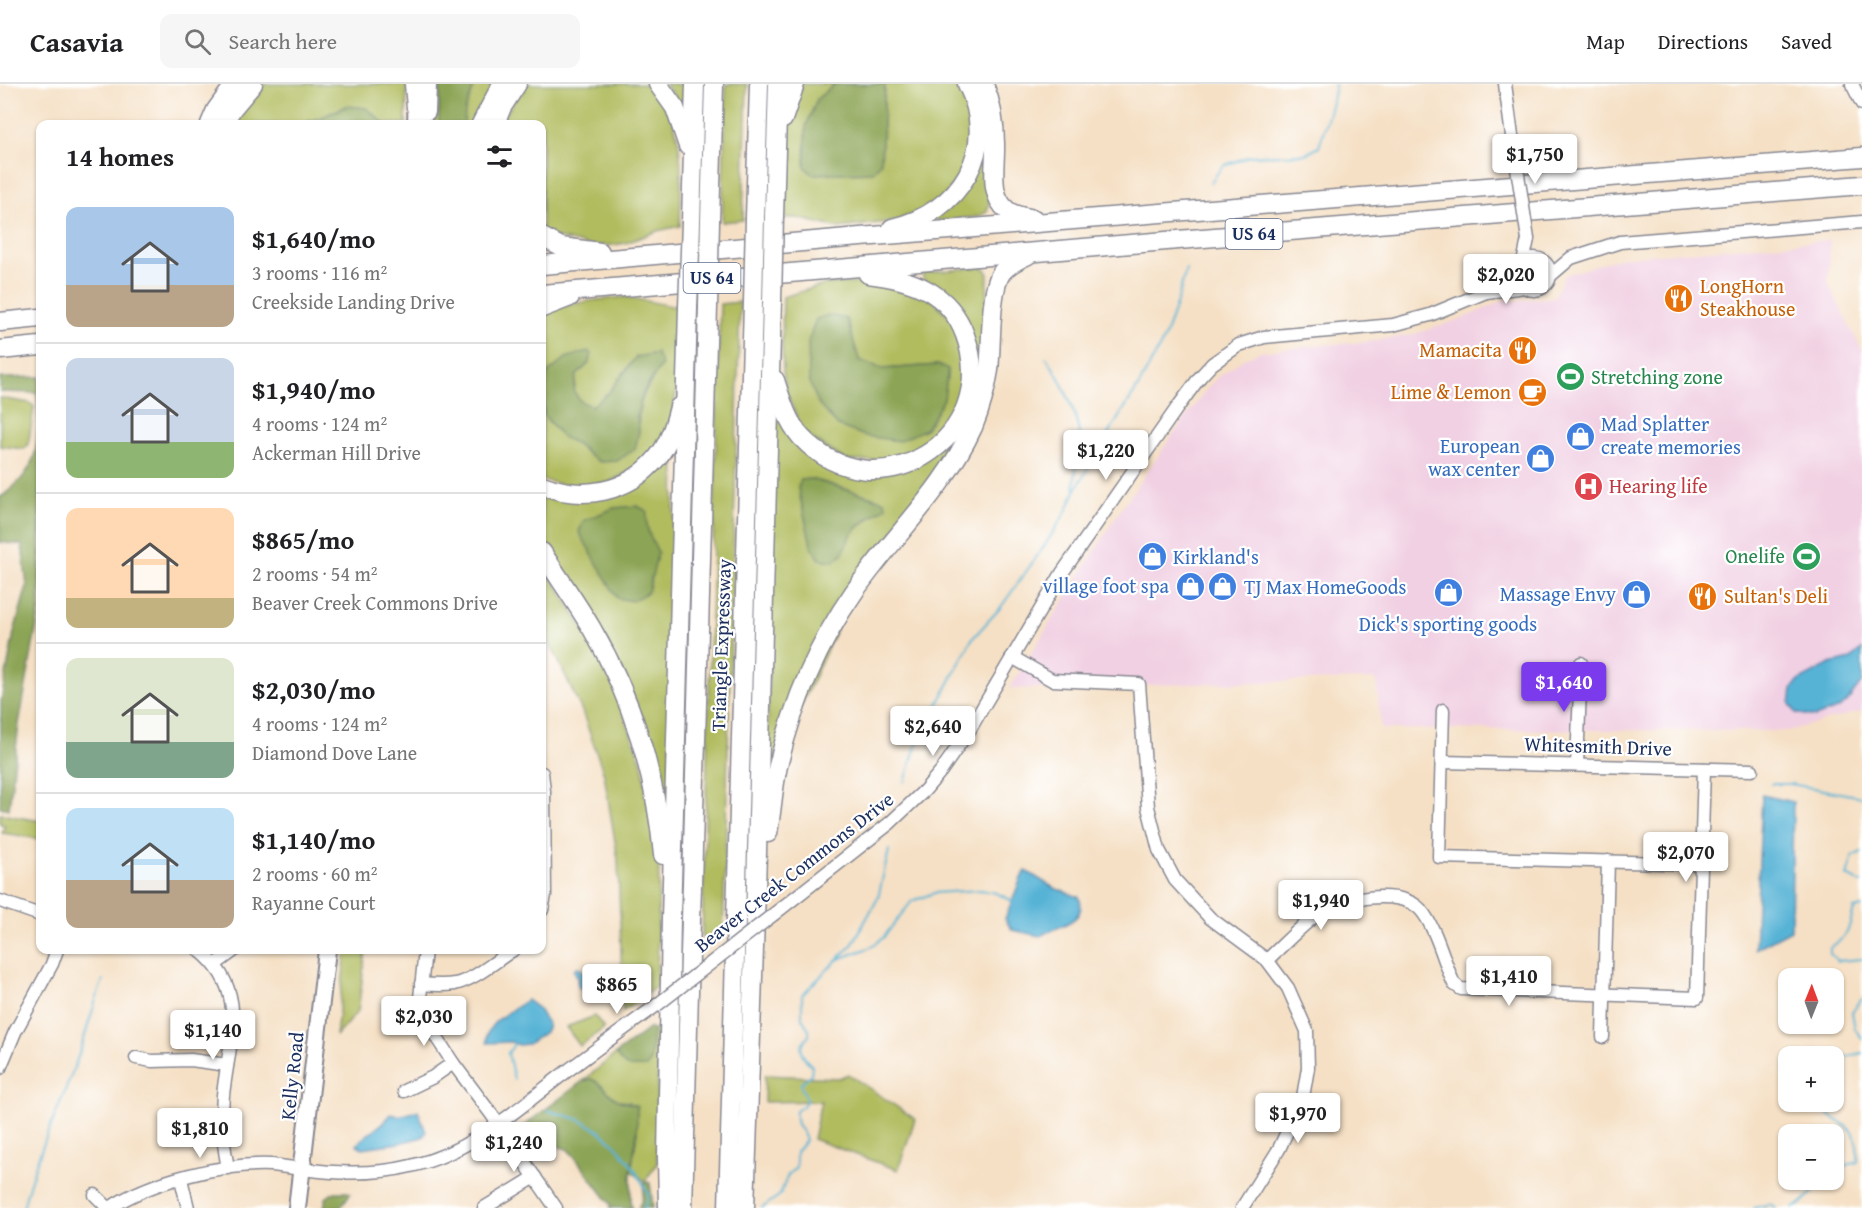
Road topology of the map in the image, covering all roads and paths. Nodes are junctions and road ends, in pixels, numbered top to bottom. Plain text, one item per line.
1 (235, 84) edge
2 (253, 84) edge
3 (416, 84) edge
4 (428, 84) edge
5 (502, 84) edge
6 (517, 84) edge
7 (658, 84) edge
8 (695, 84) edge
9 (714, 84) edge
10 (759, 84) edge
11 (778, 84) edge
12 (795, 84) edge
13 (967, 84) edge
14 (984, 84) edge
15 (1505, 84) edge
16 (1852, 84) edge
17 (1862, 104) edge
18 (416, 116) edge
19 (212, 120) edge
20 (225, 120) edge
21 (427, 120) edge
22 (483, 120) edge
23 (497, 120) edge
24 (777, 137) junction
25 (1862, 142) edge
26 (1862, 157) edge
27 (1838, 159) junction
28 (693, 162) junction
29 (1862, 185) edge
30 (1053, 222) junction
31 (1862, 222) edge
32 (848, 238) junction
33 (546, 239) edge
34 (1528, 239) junction
35 (1033, 252) junction
36 (638, 256) junction
37 (1572, 258) junction
38 (1540, 259) junction
39 (546, 266) edge
40 (830, 268) junction
41 (1520, 268) junction
42 (1550, 276) junction
43 (1525, 287) junction
44 (593, 288) junction
45 (1486, 292) junction
46 (546, 294) edge
47 (546, 306) edge
48 (36, 318) edge
49 (0, 322) edge
50 (36, 346) edge
51 (0, 350) edge
52 (770, 366) junction
53 (686, 381) junction
54 (546, 487) edge
55 (546, 558) edge
56 (1012, 657) junction
57 (1581, 663) dead end
58 (1443, 710) dead end
59 (1442, 762) junction
60 (1577, 765) junction
61 (1704, 769) junction
62 (1752, 770) dead end
63 (1608, 861) junction
64 (1701, 864) junction
65 (756, 890) junction
66 (0, 901) edge
67 (36, 914) edge
68 (671, 919) junction
69 (56, 954) edge
70 (204, 954) edge
71 (230, 954) edge
72 (327, 954) edge
73 (425, 954) edge
74 (507, 954) edge
75 (1267, 960) junction
76 (216, 964) junction
77 (421, 984) junction
78 (1604, 995) junction
79 (1603, 1037) dead end
80 (136, 1058) dead end
81 (453, 1063) junction
82 (227, 1065) junction
83 (0, 1068) edge
84 (404, 1091) dead end
85 (498, 1124) junction
86 (228, 1168) junction
87 (302, 1169) junction
88 (535, 1177) junction
89 (181, 1179) junction
90 (95, 1195) dead end
91 (109, 1208) edge
92 (188, 1208) edge
93 (297, 1208) edge
94 (484, 1208) edge
95 (556, 1208) edge
96 (669, 1208) edge
97 (683, 1208) edge
98 (728, 1208) edge
99 (745, 1208) edge
100 (1242, 1208) edge

1 - 19 highway
2 - 20 highway
3 - 18 highway
4 - 21 main road
5 - 22 highway
6 - 23 highway
7 - 28 highway
8 - 28 highway
9 - 97 highway, Triangle Expressway, bridge
10 - 98 highway, Triangle Expressway, bridge
11 - 24 highway
12 - 24 highway
13 - 32 highway
14 - 30 highway
15 - 34 street, bridge
16 - 17 street
24 - 52 highway, bridge
25 - 27 highway
26 - 27 highway, US 64
27 - 30 highway, US 64
28 - 53 highway, bridge
29 - 35 highway, US 64
30 - 32 highway, US 64
31 - 37 street
32 - 36 highway, US 64
33 - 36 highway
34 - 38 street
34 - 41 street
35 - 40 highway, US 64
35 - 65 highway
36 - 39 highway, US 64
37 - 38 street
37 - 42 street
38 - 41 street
38 - 42 street
40 - 44 highway, US 64
40 - 52 highway
41 - 43 street
41 - 45 street, Beaver Creek Commons Drive
42 - 43 street
43 - 45 street, Beaver Creek Commons Drive
44 - 46 highway, US 64
44 - 47 highway
45 - 56 street, Beaver Creek Commons Drive
48 - 49 highway
50 - 51 highway
52 - 65 highway
53 - 54 highway
53 - 68 highway
55 - 68 highway
56 - 75 street
56 - 85 street, Beaver Creek Commons Drive, bridge
57 - 60 street
58 - 59 street
59 - 60 street, Whitesmith Drive
59 - 63 street
60 - 61 street, Whitesmith Drive
61 - 62 street, Whitesmith Drive
61 - 64 street
63 - 64 street
63 - 78 street
64 - 78 street
65 - 99 highway
66 - 67 street
68 - 96 highway
69 - 83 street
70 - 76 street
71 - 76 street
72 - 87 main road, Kelly Road
73 - 77 street
74 - 77 street
75 - 78 street
75 - 100 street
76 - 82 street
77 - 81 street
78 - 79 street
80 - 82 street
81 - 84 street
81 - 85 street
82 - 86 street
85 - 87 street, Beaver Creek Commons Drive
85 - 88 street
86 - 87 street, Beaver Creek Commons Drive
86 - 89 street, Beaver Creek Commons Drive
87 - 93 main road, Kelly Road
88 - 94 street
88 - 95 street
89 - 91 street, Beaver Creek Commons Drive
89 - 92 street
90 - 91 street

